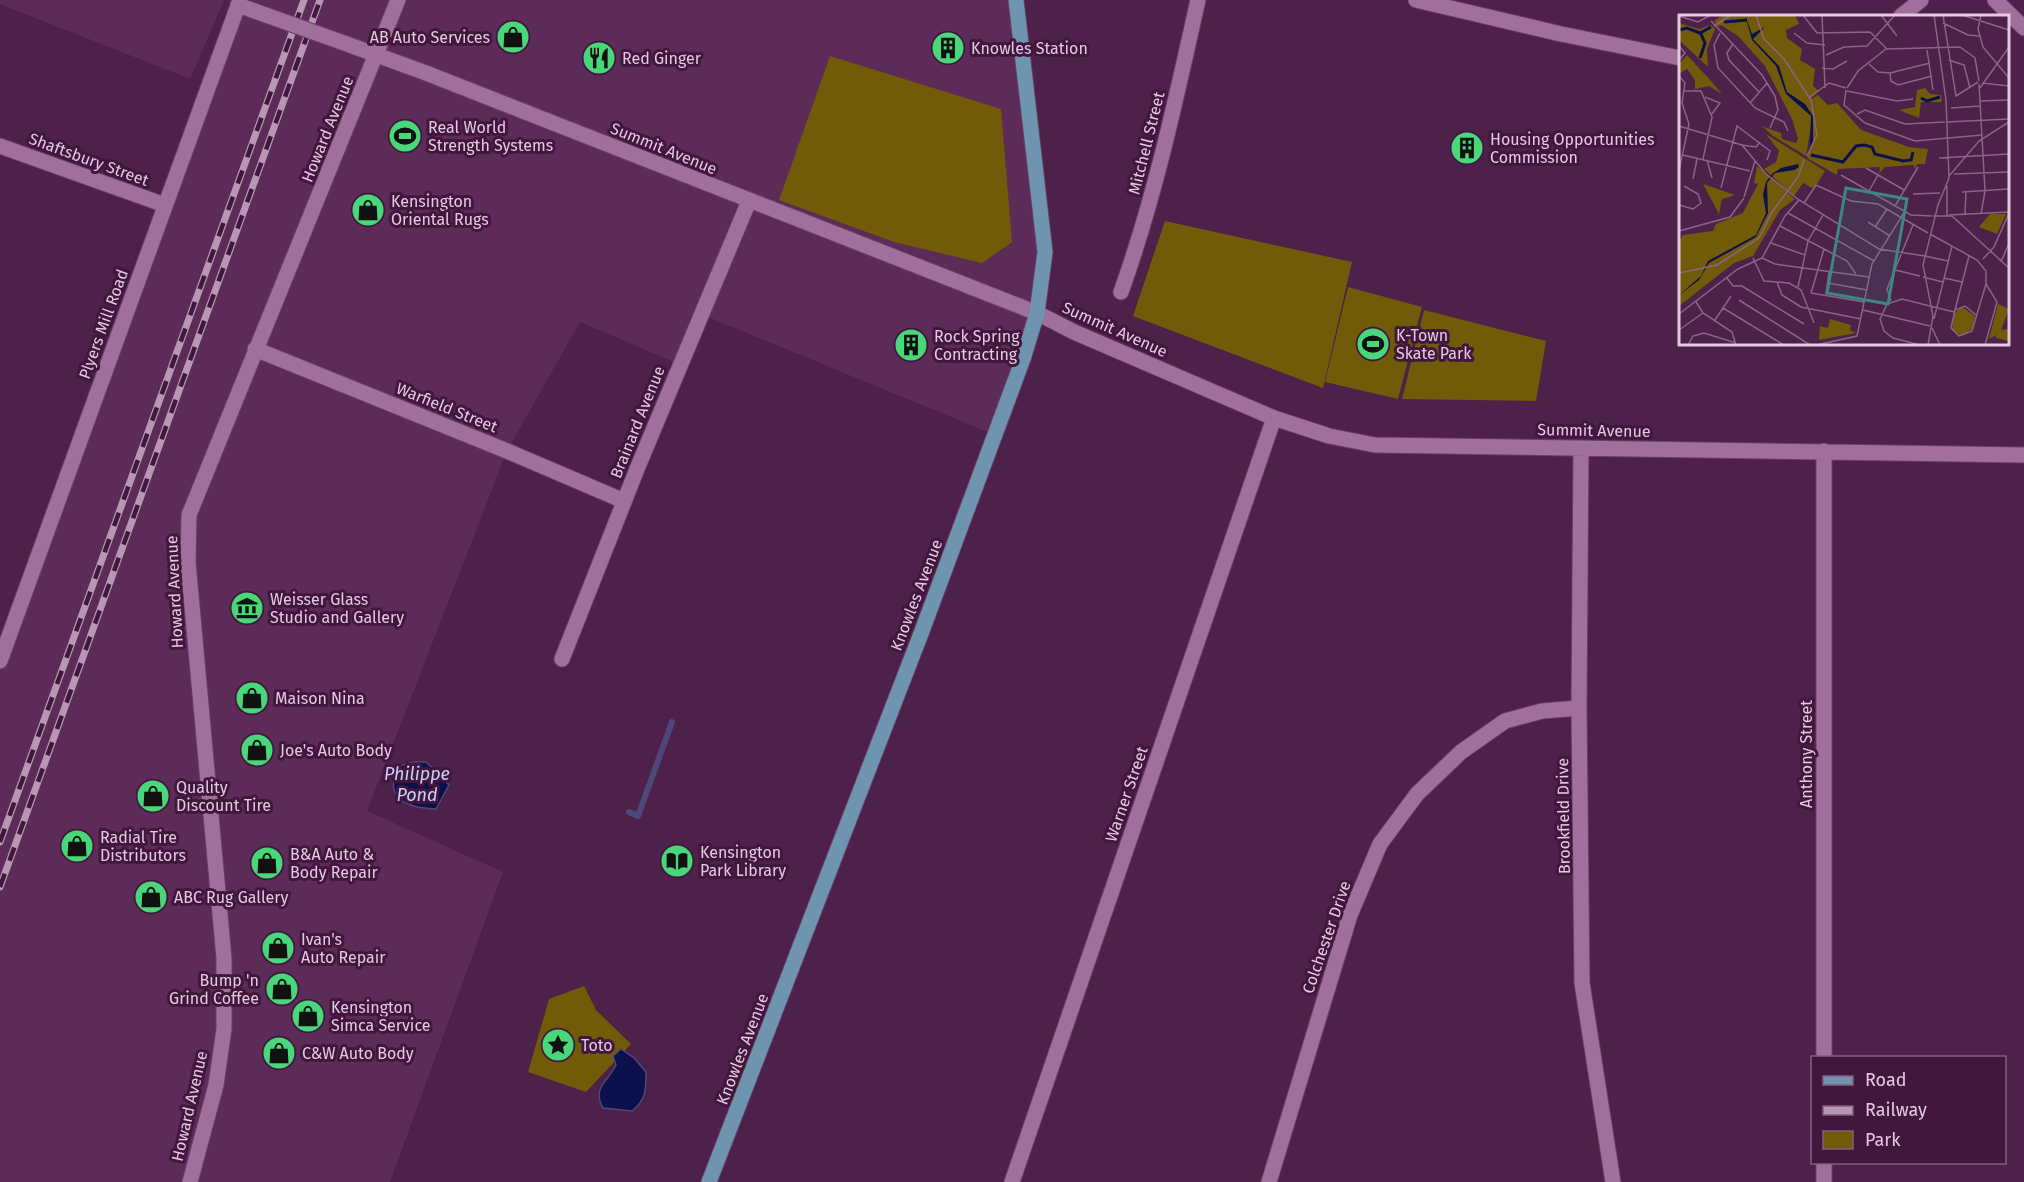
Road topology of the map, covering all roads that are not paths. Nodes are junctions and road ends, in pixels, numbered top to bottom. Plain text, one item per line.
1 (398, 0) edge
2 (1016, 0) edge
3 (1198, 0) edge
4 (1416, 0) edge
5 (1920, 0) edge
6 (1995, 0) edge
7 (239, 3) edge
8 (1902, 15) edge
9 (2024, 28) edge
10 (376, 56) junction
11 (1679, 58) edge
12 (0, 146) edge
13 (749, 201) junction
14 (165, 205) junction
15 (1121, 292) dead end
16 (1037, 313) junction
17 (255, 349) junction
18 (1274, 418) junction
19 (1581, 448) junction
20 (1824, 451) junction
21 (2024, 456) edge
22 (624, 501) junction
23 (562, 659) dead end
24 (0, 661) edge
25 (1580, 708) junction
26 (1824, 1056) edge
27 (1824, 1164) edge
28 (190, 1182) edge
29 (709, 1182) edge
30 (1012, 1182) edge
31 (1269, 1182) edge
32 (1613, 1182) edge
33 (1824, 1182) edge

1 - 10 street, Howard Avenue
2 - 16 main road, Knowles Avenue
3 - 15 street, Mitchell Street
4 - 11 street
5 - 8 street
6 - 9 street
7 - 10 street, Summit Avenue, bridge
7 - 14 street, Plyers Mill Road
10 - 13 street, Summit Avenue
10 - 17 street, Howard Avenue
12 - 14 street, Shaftsbury Street
13 - 16 street, Summit Avenue
13 - 22 street, Brainard Avenue
14 - 24 street, Plyers Mill Road
16 - 18 street, Summit Avenue
16 - 29 main road, Knowles Avenue
17 - 22 street, Warfield Street
17 - 28 street, Howard Avenue
18 - 19 street, Summit Avenue
18 - 30 street, Warner Street
19 - 20 street, Summit Avenue
19 - 25 street, Brookfield Drive
20 - 21 street, Summit Avenue
20 - 26 street, Anthony Street
22 - 23 street, Brainard Avenue
25 - 31 street, Colchester Drive
25 - 32 street, Brookfield Drive
27 - 33 street

